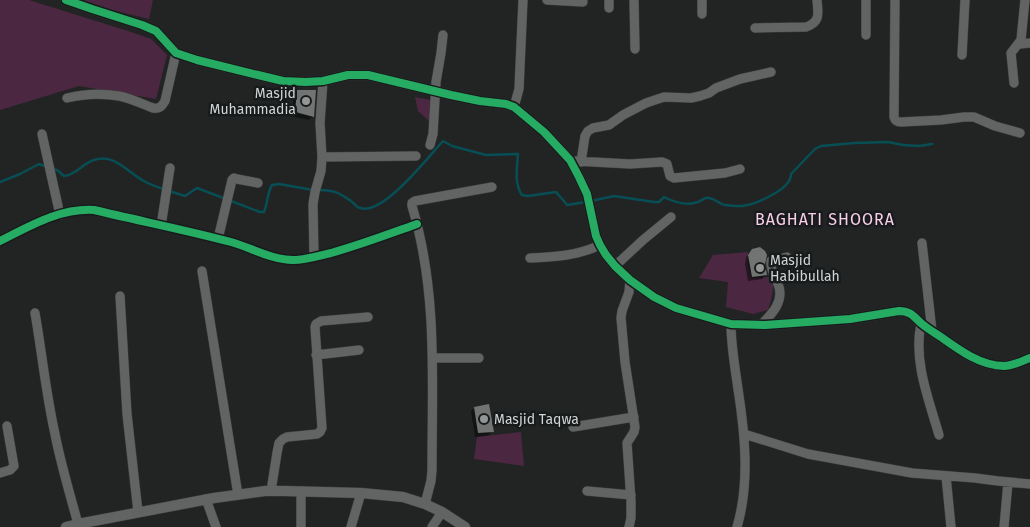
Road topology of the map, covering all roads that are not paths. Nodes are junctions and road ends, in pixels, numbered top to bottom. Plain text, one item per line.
1 (66, 0) edge
2 (523, 0) edge
3 (547, 0) edge
4 (634, 0) edge
5 (702, 0) edge
6 (817, 0) edge
7 (866, 0) edge
8 (895, 0) edge
9 (965, 0) edge
10 (1025, 0) edge
11 (583, 2) dead end
12 (702, 14) dead end
13 (756, 28) dead end
14 (866, 35) dead end
15 (443, 36) dead end
16 (1030, 43) edge
17 (1020, 44) junction
18 (635, 49) dead end
19 (176, 53) junction
20 (962, 55) dead end
21 (771, 72) dead end
22 (323, 81) junction
23 (1014, 83) dead end
24 (436, 91) junction
25 (66, 98) dead end
26 (514, 107) junction
27 (1020, 133) dead end
28 (42, 134) dead end
29 (430, 145) dead end
30 (416, 156) dead end
31 (322, 158) junction
32 (570, 160) junction
33 (581, 162) junction
34 (170, 168) dead end
35 (740, 169) dead end
36 (258, 183) dead end
37 (492, 187) dead end
38 (60, 214) junction
39 (671, 217) dead end
40 (417, 224) junction
41 (161, 226) junction
42 (218, 239) junction
43 (0, 240) edge
44 (922, 242) dead end
45 (600, 245) junction
46 (314, 257) junction
47 (787, 257) dead end
48 (530, 258) dead end
49 (615, 266) junction
50 (202, 271) dead end
51 (630, 280) junction
52 (120, 296) dead end
53 (36, 312) dead end
54 (368, 317) dead end
55 (731, 324) junction
56 (921, 324) junction
57 (761, 325) junction
58 (932, 332) junction
59 (359, 350) dead end
60 (316, 355) junction
61 (433, 358) junction
62 (479, 358) dead end
63 (1030, 358) edge
64 (634, 417) junction
65 (7, 426) dead end
66 (573, 427) dead end
67 (744, 434) junction
68 (939, 435) dead end
69 (0, 473) edge
70 (946, 476) junction
71 (1008, 482) junction
72 (1030, 484) edge
73 (271, 491) junction
74 (587, 491) dead end
75 (301, 492) junction
76 (361, 492) junction
77 (238, 495) junction
78 (631, 495) junction
79 (206, 499) junction
80 (425, 504) junction
81 (138, 512) junction
82 (442, 512) junction
83 (104, 523) edge
84 (78, 524) junction
85 (66, 527) edge
86 (216, 527) edge
87 (301, 527) edge
88 (351, 527) edge
89 (432, 527) edge
90 (465, 527) edge
91 (628, 527) edge
92 (737, 527) edge
93 (951, 527) edge
94 (1004, 527) edge

1 - 19 street
2 - 26 street
3 - 11 street
4 - 18 street
5 - 12 street
6 - 13 street
7 - 14 street
8 - 27 street
9 - 20 street
10 - 17 street
15 - 24 street
16 - 17 street
17 - 23 street
19 - 22 street
19 - 25 street
21 - 33 street
22 - 24 street
22 - 31 street
24 - 26 street
24 - 29 street
26 - 32 street
28 - 38 street
30 - 31 street
31 - 46 street
32 - 33 street
32 - 45 street
33 - 35 street
34 - 41 street
36 - 42 street
37 - 40 street
38 - 41 street
38 - 43 street
39 - 49 street
40 - 46 street
40 - 61 street
41 - 42 street
42 - 46 street
44 - 58 street
45 - 48 street
45 - 49 street
47 - 57 street
49 - 51 street
50 - 77 street
51 - 55 street
51 - 64 street
52 - 81 street
53 - 84 street
54 - 60 street
55 - 57 street
55 - 67 street
56 - 57 street
56 - 58 street
56 - 68 street
58 - 63 street
59 - 60 street
60 - 73 street
61 - 62 street
61 - 80 street
64 - 66 street
64 - 78 street
65 - 69 street
67 - 70 street
67 - 92 street
70 - 71 street
70 - 93 street
71 - 72 street
71 - 94 street
73 - 75 street
73 - 77 street
74 - 78 street
75 - 76 street
75 - 87 street
76 - 80 street
76 - 88 street
77 - 79 street
78 - 91 street
79 - 81 street
79 - 86 street
80 - 82 street
81 - 83 street
82 - 89 street
82 - 90 street
83 - 84 street
84 - 85 street

